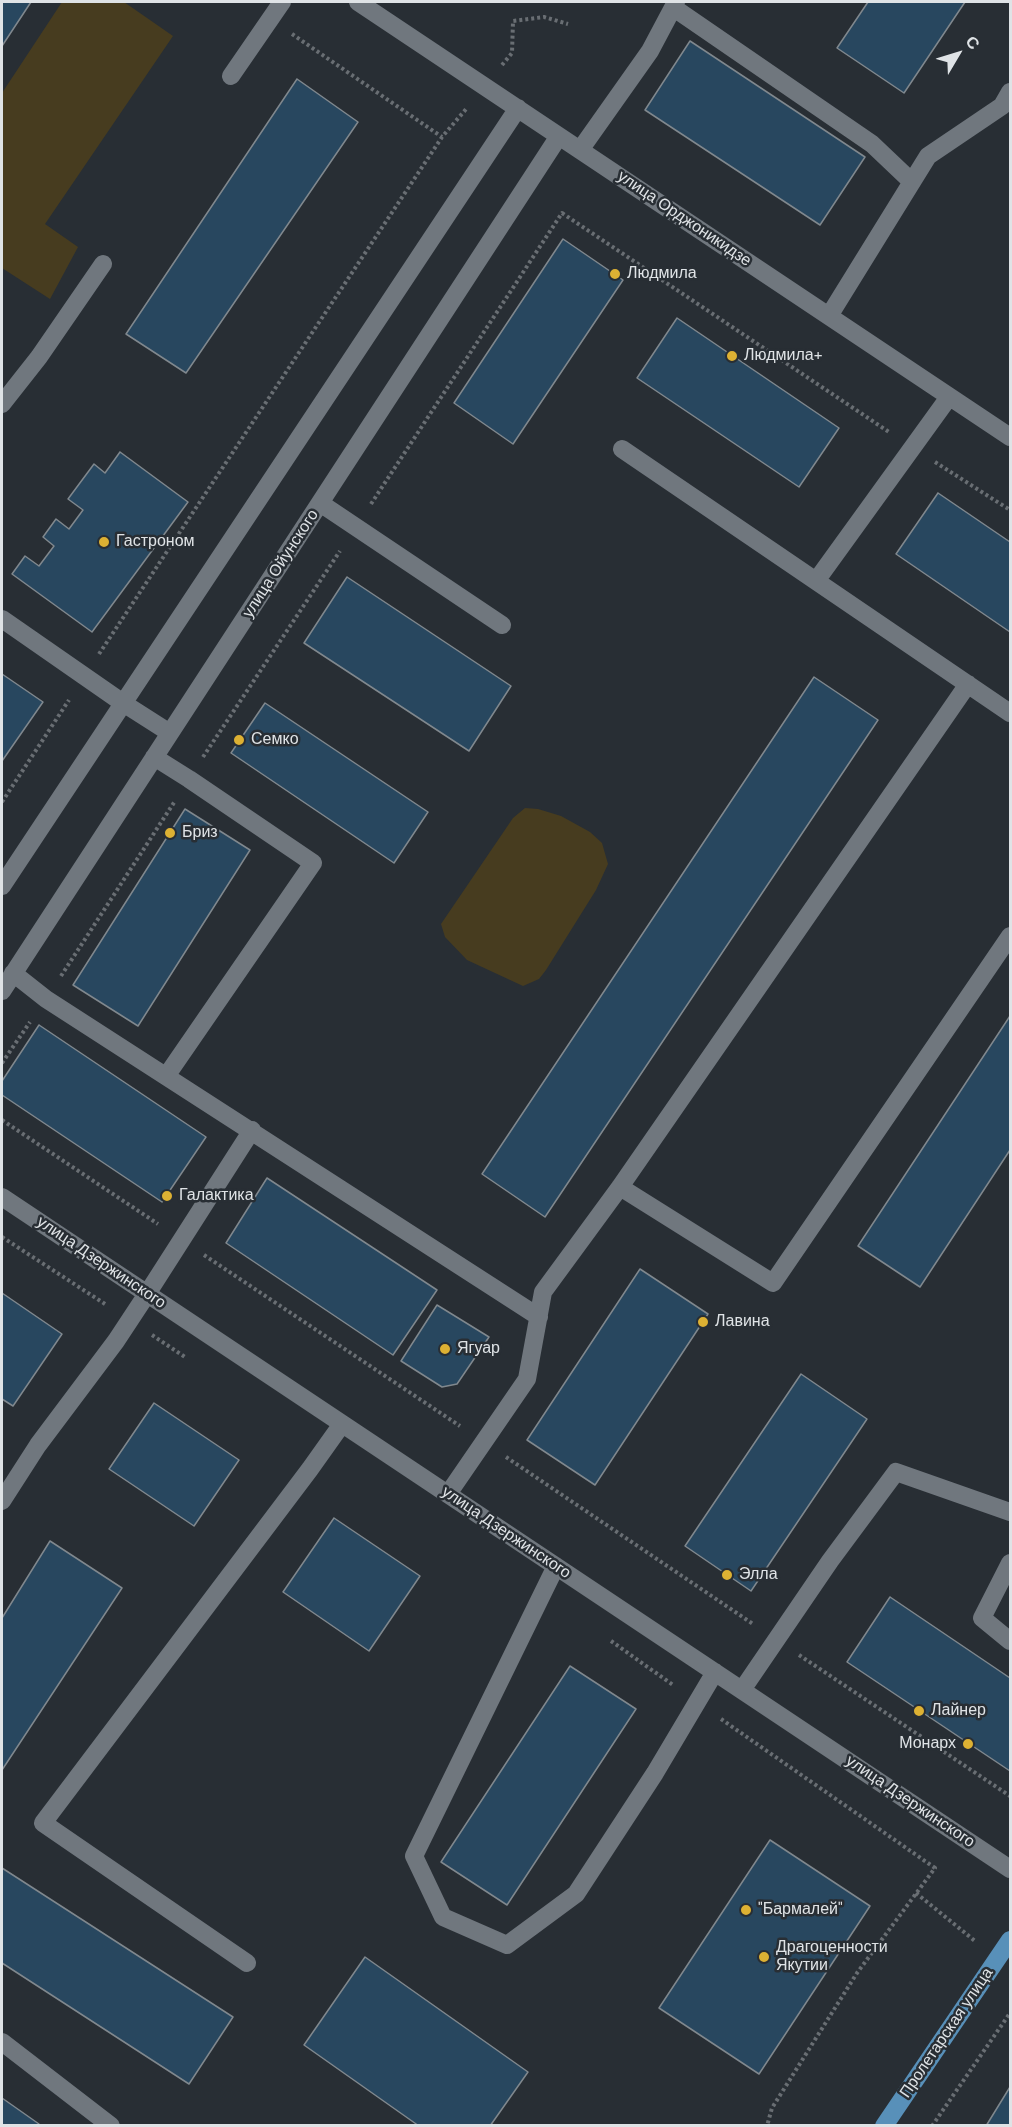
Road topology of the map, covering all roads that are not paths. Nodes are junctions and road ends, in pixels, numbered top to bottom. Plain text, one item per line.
1 (282, 2) edge
2 (358, 2) edge
3 (675, 5) edge
4 (231, 76) dead end
5 (1011, 92) edge
6 (518, 108) junction
7 (559, 136) junction
8 (580, 150) junction
9 (912, 182) junction
10 (103, 264) dead end
11 (829, 316) junction
12 (949, 397) junction
13 (2, 404) edge
14 (1011, 437) edge
15 (622, 449) dead end
16 (320, 503) junction
17 (816, 581) junction
18 (2, 619) edge
19 (502, 625) dead end
20 (968, 684) junction
21 (123, 703) junction
22 (1011, 713) edge
23 (170, 733) junction
24 (154, 757) junction
25 (2, 886) edge
26 (1011, 936) edge
27 (13, 973) junction
28 (2, 991) edge
29 (167, 1076) junction
30 (252, 1131) junction
31 (620, 1187) junction
32 (2, 1197) edge
33 (147, 1294) junction
34 (539, 1317) junction
35 (342, 1424) junction
36 (448, 1494) junction
37 (2, 1501) edge
38 (1011, 1512) edge
39 (1011, 1563) edge
40 (556, 1566) junction
41 (1011, 1641) edge
42 (715, 1672) junction
43 (742, 1690) junction
44 (1011, 1869) edge
45 (1011, 1940) edge
46 (247, 1963) dead end
47 (2, 2042) edge
48 (111, 2126) edge
49 (884, 2126) edge

1 - 4 street
2 - 6 street, улица Орджоникидзе
3 - 8 street
3 - 9 street
5 - 9 street
6 - 7 street, улица Орджоникидзе
6 - 21 street
7 - 8 street, улица Орджоникидзе
7 - 16 street, улица Ойунского
8 - 11 street, улица Орджоникидзе
9 - 11 street
10 - 13 street
11 - 12 street, улица Орджоникидзе
12 - 14 street, улица Орджоникидзе
12 - 17 street
15 - 17 street
16 - 19 street
16 - 23 street, улица Ойунского
17 - 20 street
18 - 21 street
20 - 22 street
20 - 31 street
21 - 23 street
21 - 25 street
23 - 24 street, улица Ойунского
24 - 27 street, улица Ойунского
24 - 29 street
26 - 31 street
27 - 28 street, улица Ойунского
27 - 29 street
29 - 30 street
30 - 33 street
30 - 34 street
31 - 34 street
32 - 33 street, улица Дзержинского
33 - 35 street, улица Дзержинского
33 - 37 street
34 - 36 street
35 - 36 street, улица Дзержинского
35 - 46 street
36 - 40 street, улица Дзержинского
38 - 43 street
39 - 41 street
40 - 42 street, улица Дзержинского
40 - 42 street
42 - 43 street, улица Дзержинского
43 - 44 street, улица Дзержинского
45 - 49 main road, Пролетарская улица
47 - 48 street

